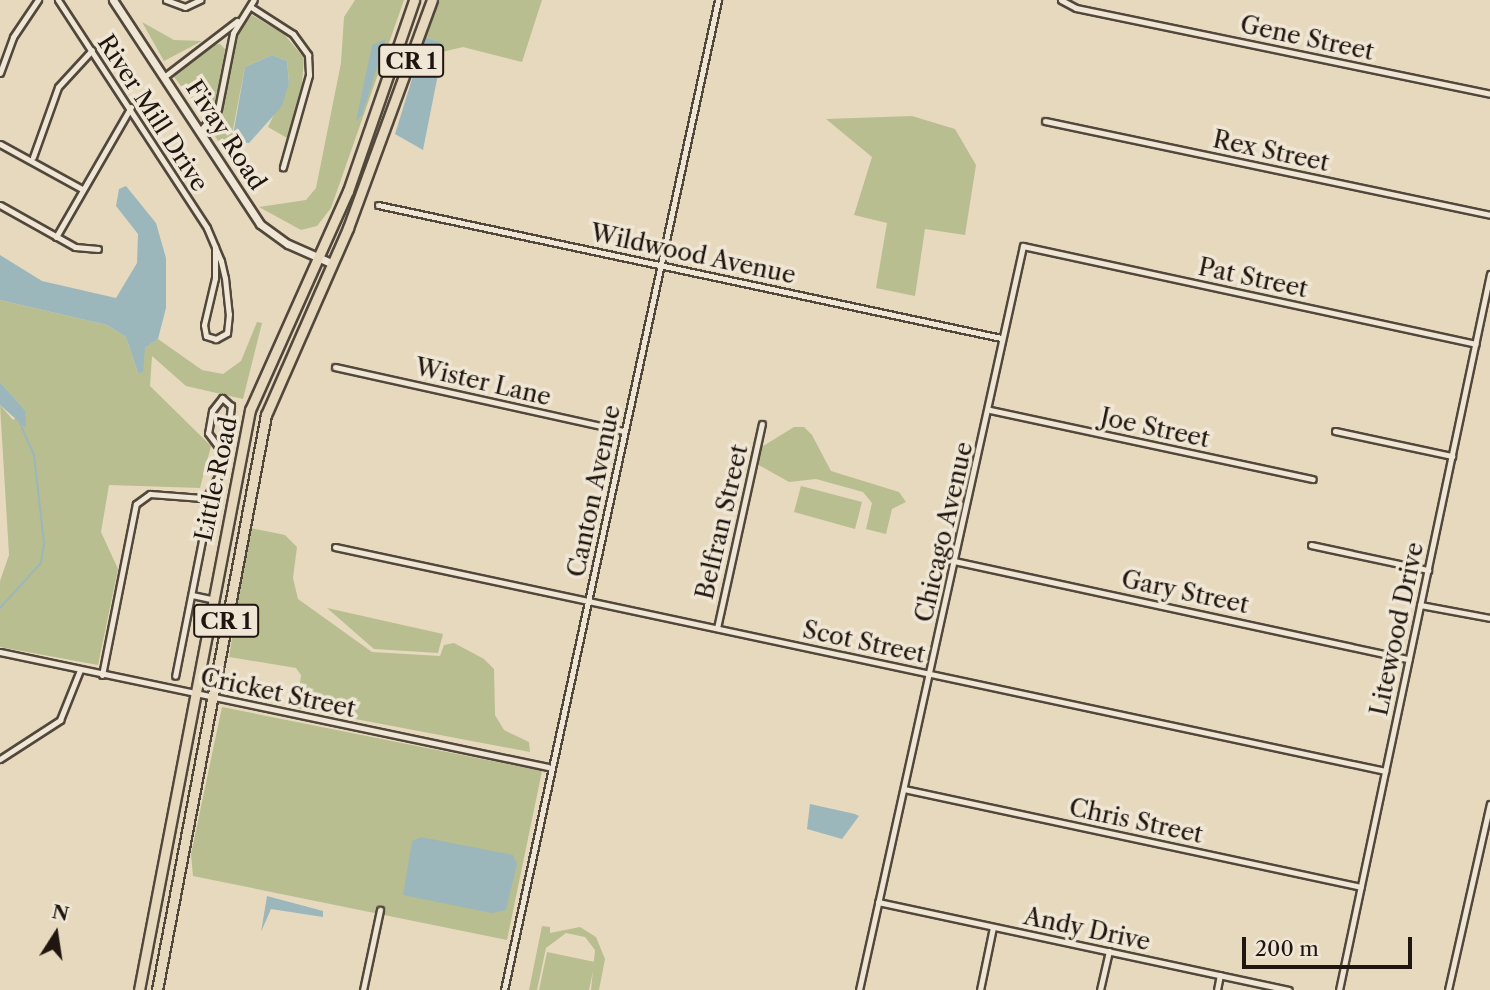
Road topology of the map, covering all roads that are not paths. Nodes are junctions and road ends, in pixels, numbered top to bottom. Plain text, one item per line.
1 (38, 0) edge
2 (58, 0) edge
3 (113, 0) edge
4 (166, 0) edge
5 (200, 0) edge
6 (254, 0) edge
7 (414, 0) edge
8 (432, 0) edge
9 (718, 0) edge
10 (1062, 0) edge
11 (251, 7) junction
12 (245, 15) junction
13 (92, 50) junction
14 (0, 73) edge
15 (164, 77) junction
16 (1490, 94) edge
17 (131, 107) junction
18 (1045, 121) dead end
19 (200, 131) junction
20 (0, 144) edge
21 (33, 158) junction
22 (284, 167) dead end
23 (82, 189) junction
24 (0, 205) edge
25 (378, 205) dead end
26 (1490, 215) edge
27 (56, 237) junction
28 (1023, 246) joint
29 (215, 247) junction
30 (98, 248) dead end
31 (320, 258) junction
32 (331, 263) junction
33 (661, 265) junction
34 (1490, 274) edge
35 (1001, 338) junction
36 (1475, 344) junction
37 (335, 367) dead end
38 (990, 410) junction
39 (762, 424) dead end
40 (624, 431) junction
41 (1335, 431) dead end
42 (224, 454) junction
43 (1451, 456) junction
44 (1312, 479) dead end
45 (205, 500) junction
46 (1311, 545) dead end
47 (335, 547) dead end
48 (954, 561) junction
49 (1427, 570) junction
50 (192, 595) junction
51 (211, 599) junction
52 (589, 601) junction
53 (1420, 605) junction
54 (1490, 618) edge
55 (717, 628) junction
56 (0, 652) edge
57 (1409, 659) junction
58 (80, 670) junction
59 (102, 674) junction
60 (930, 674) junction
61 (175, 676) dead end
62 (193, 694) junction
63 (211, 697) junction
64 (0, 745) edge
65 (2, 757) edge
66 (548, 767) junction
67 (1385, 771) junction
68 (904, 789) junction
69 (1490, 804) edge
70 (1361, 887) junction
71 (878, 902) junction
72 (380, 911) dead end
73 (993, 926) junction
74 (1109, 951) junction
75 (1220, 975) junction
76 (139, 990) edge
77 (157, 990) edge
78 (363, 990) edge
79 (504, 990) edge
80 (859, 990) edge
81 (980, 990) edge
82 (1100, 990) edge
83 (1217, 990) edge
84 (1289, 990) edge
85 (1339, 990) edge
86 (1448, 990) edge

1 - 14 street
2 - 13 street, River Mill Drive
3 - 15 street, Fivay Road
4 - 5 street
6 - 11 street
7 - 31 main road, Little Road / CR 1
8 - 32 main road, Little Road / CR 1
9 - 33 street, Canton Avenue
10 - 16 street, Gene Street
11 - 12 street
11 - 22 street
12 - 15 street
12 - 19 street
13 - 17 street, River Mill Drive
13 - 21 street
15 - 19 street, Fivay Road
17 - 23 street
17 - 29 street, River Mill Drive
18 - 26 street, Rex Street
19 - 31 street, Fivay Road
20 - 21 street
21 - 23 street
23 - 27 street
24 - 27 street
25 - 33 street, Wildwood Avenue
27 - 30 street
28 - 35 street, Chicago Avenue
28 - 36 street, Pat Street
29 - 29 street, River Mill Drive
31 - 32 street, Fivay Road
31 - 51 main road, Little Road / CR 1
32 - 63 main road, Little Road / CR 1
33 - 35 street, Wildwood Avenue
33 - 40 street, Canton Avenue
34 - 36 street, Litewood Drive
35 - 38 street, Chicago Avenue
36 - 43 street, Litewood Drive
37 - 40 street, Wister Lane
38 - 44 street, Joe Street
38 - 48 street, Chicago Avenue
39 - 55 street, Belfran Street
40 - 52 street, Canton Avenue
41 - 43 street
42 - 42 street
42 - 45 street
43 - 49 street, Litewood Drive
45 - 50 street
45 - 59 street
46 - 49 street
47 - 52 street, Scot Street
48 - 57 street, Gary Street
48 - 60 street, Chicago Avenue
49 - 53 street, Litewood Drive
50 - 51 street
50 - 61 street
51 - 62 main road, Little Road / CR 1
52 - 55 street, Scot Street
52 - 66 street, Canton Avenue
53 - 54 street
53 - 57 street, Litewood Drive
55 - 60 street, Scot Street
56 - 58 street, Cricket Street
57 - 67 street, Litewood Drive
58 - 59 street, Cricket Street
58 - 65 street
59 - 62 street, Cricket Street
60 - 67 street, Scot Street
60 - 68 street, Chicago Avenue
62 - 63 street, Cricket Street
62 - 76 main road, Little Road / CR 1
63 - 66 street, Cricket Street
63 - 77 main road, Little Road / CR 1
64 - 65 street
66 - 79 street, Canton Avenue
67 - 70 street, Litewood Drive
68 - 70 street, Chris Street
68 - 71 street, Chicago Avenue
69 - 86 street
70 - 85 street, Litewood Drive
71 - 73 street, Andy Drive
71 - 80 street, Chicago Avenue
72 - 78 street
73 - 74 street, Andy Drive
73 - 81 street
74 - 75 street, Andy Drive
74 - 82 street
75 - 83 street
75 - 84 street, Andy Drive

